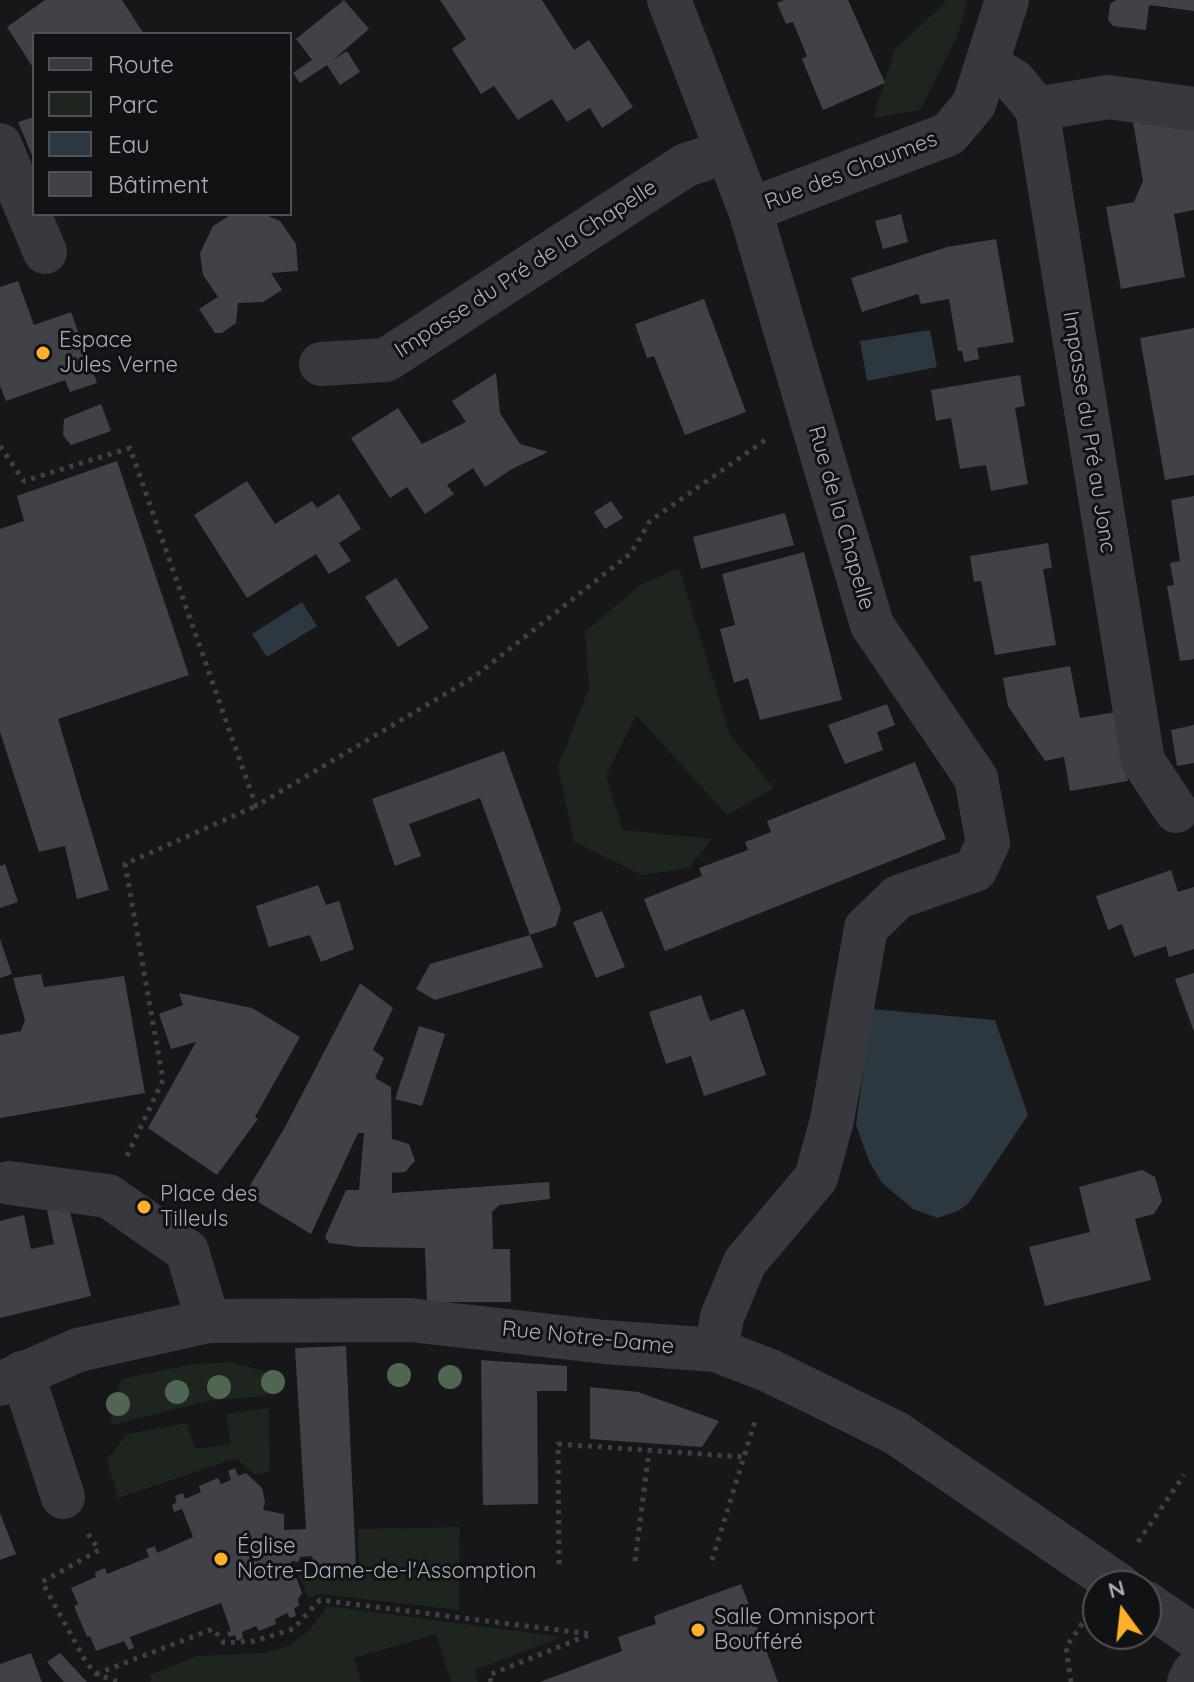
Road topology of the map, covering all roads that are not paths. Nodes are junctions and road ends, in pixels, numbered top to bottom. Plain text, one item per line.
1 (669, 0) edge
2 (1007, 0) edge
3 (988, 65) junction
4 (1037, 109) junction
5 (1194, 109) edge
6 (0, 145) edge
7 (726, 152) junction
8 (750, 210) junction
9 (45, 252) dead end
10 (321, 364) dead end
11 (1176, 811) dead end
12 (9, 1183) dead end
13 (208, 1321) junction
14 (716, 1350) junction
15 (11, 1379) edge
16 (63, 1497) road end
17 (1082, 1570) edge
18 (1162, 1619) edge
19 (1194, 1636) edge
20 (1194, 1672) edge
21 (1189, 1682) edge

1 - 7 street, Rue de la Chapelle
2 - 3 street, Rue des Chaumes
3 - 4 street
3 - 8 street, Rue des Chaumes
4 - 5 street
4 - 11 street, Impasse du Pré au Jonc
6 - 9 street
7 - 8 street, Rue de la Chapelle
7 - 10 street, Impasse du Pré de la Chapelle
8 - 14 street, Rue de la Chapelle
12 - 13 street
13 - 14 street, Rue Notre-Dame
13 - 15 street, Rue Notre-Dame
14 - 17 street, Rue Notre-Dame
15 - 16 street
18 - 19 street, Rue Notre-Dame
20 - 21 street

